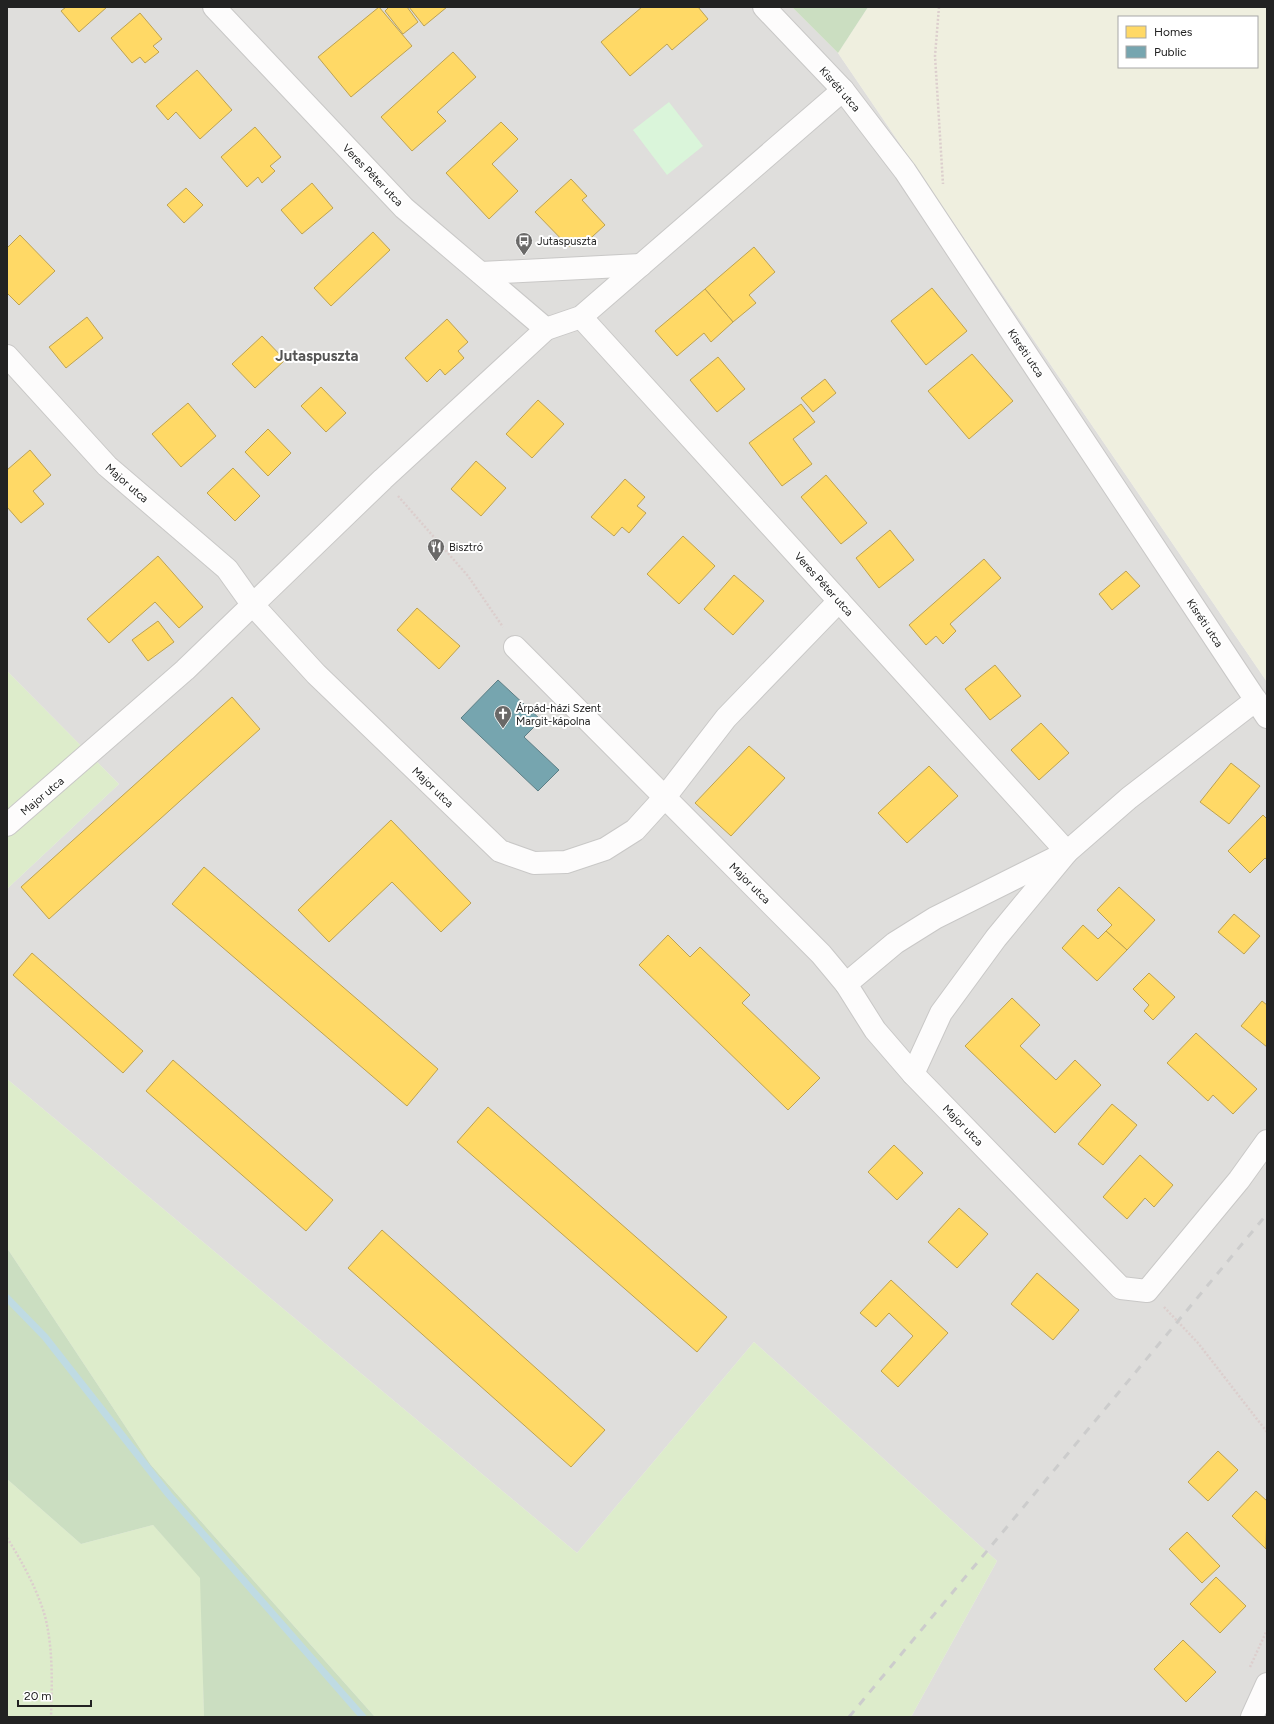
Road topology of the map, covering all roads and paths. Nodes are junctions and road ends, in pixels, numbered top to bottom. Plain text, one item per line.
1 (214, 7) edge
2 (764, 7) edge
3 (939, 7) edge
4 (843, 90) junction
5 (943, 186) dead end
6 (641, 264) junction
7 (481, 273) junction
8 (581, 317) junction
9 (546, 329) junction
10 (7, 356) edge
11 (383, 478) junction
12 (839, 601) junction
13 (252, 604) junction
14 (515, 647) joint
15 (1262, 708) edge
16 (665, 797) junction
17 (7, 825) edge
18 (1067, 852) junction
19 (846, 984) junction
20 (913, 1074) junction
21 (1267, 1141) edge
22 (1147, 1291) junction
23 (1267, 1432) edge
24 (7, 1538) edge
25 (1267, 1684) edge
26 (51, 1717) edge
27 (1252, 1717) edge

1 - 7 street, Veres Péter utca
2 - 4 street, Kisréti utca
3 - 5 path
4 - 6 street
4 - 15 street, Kisréti utca
6 - 7 street
6 - 8 street
7 - 9 street, Veres Péter utca
8 - 9 street
8 - 12 street, Veres Péter utca
9 - 11 street
10 - 13 street, Major utca
11 - 13 street
11 - 14 path
12 - 16 street
12 - 18 street, Veres Péter utca
13 - 16 street, Major utca
13 - 17 street, Major utca
14 - 16 street, Major utca
15 - 18 street
16 - 19 street, Major utca
18 - 19 street
18 - 20 street
19 - 20 street, Major utca
20 - 22 street, Major utca
21 - 22 street
22 - 23 path
24 - 26 path
25 - 27 street

